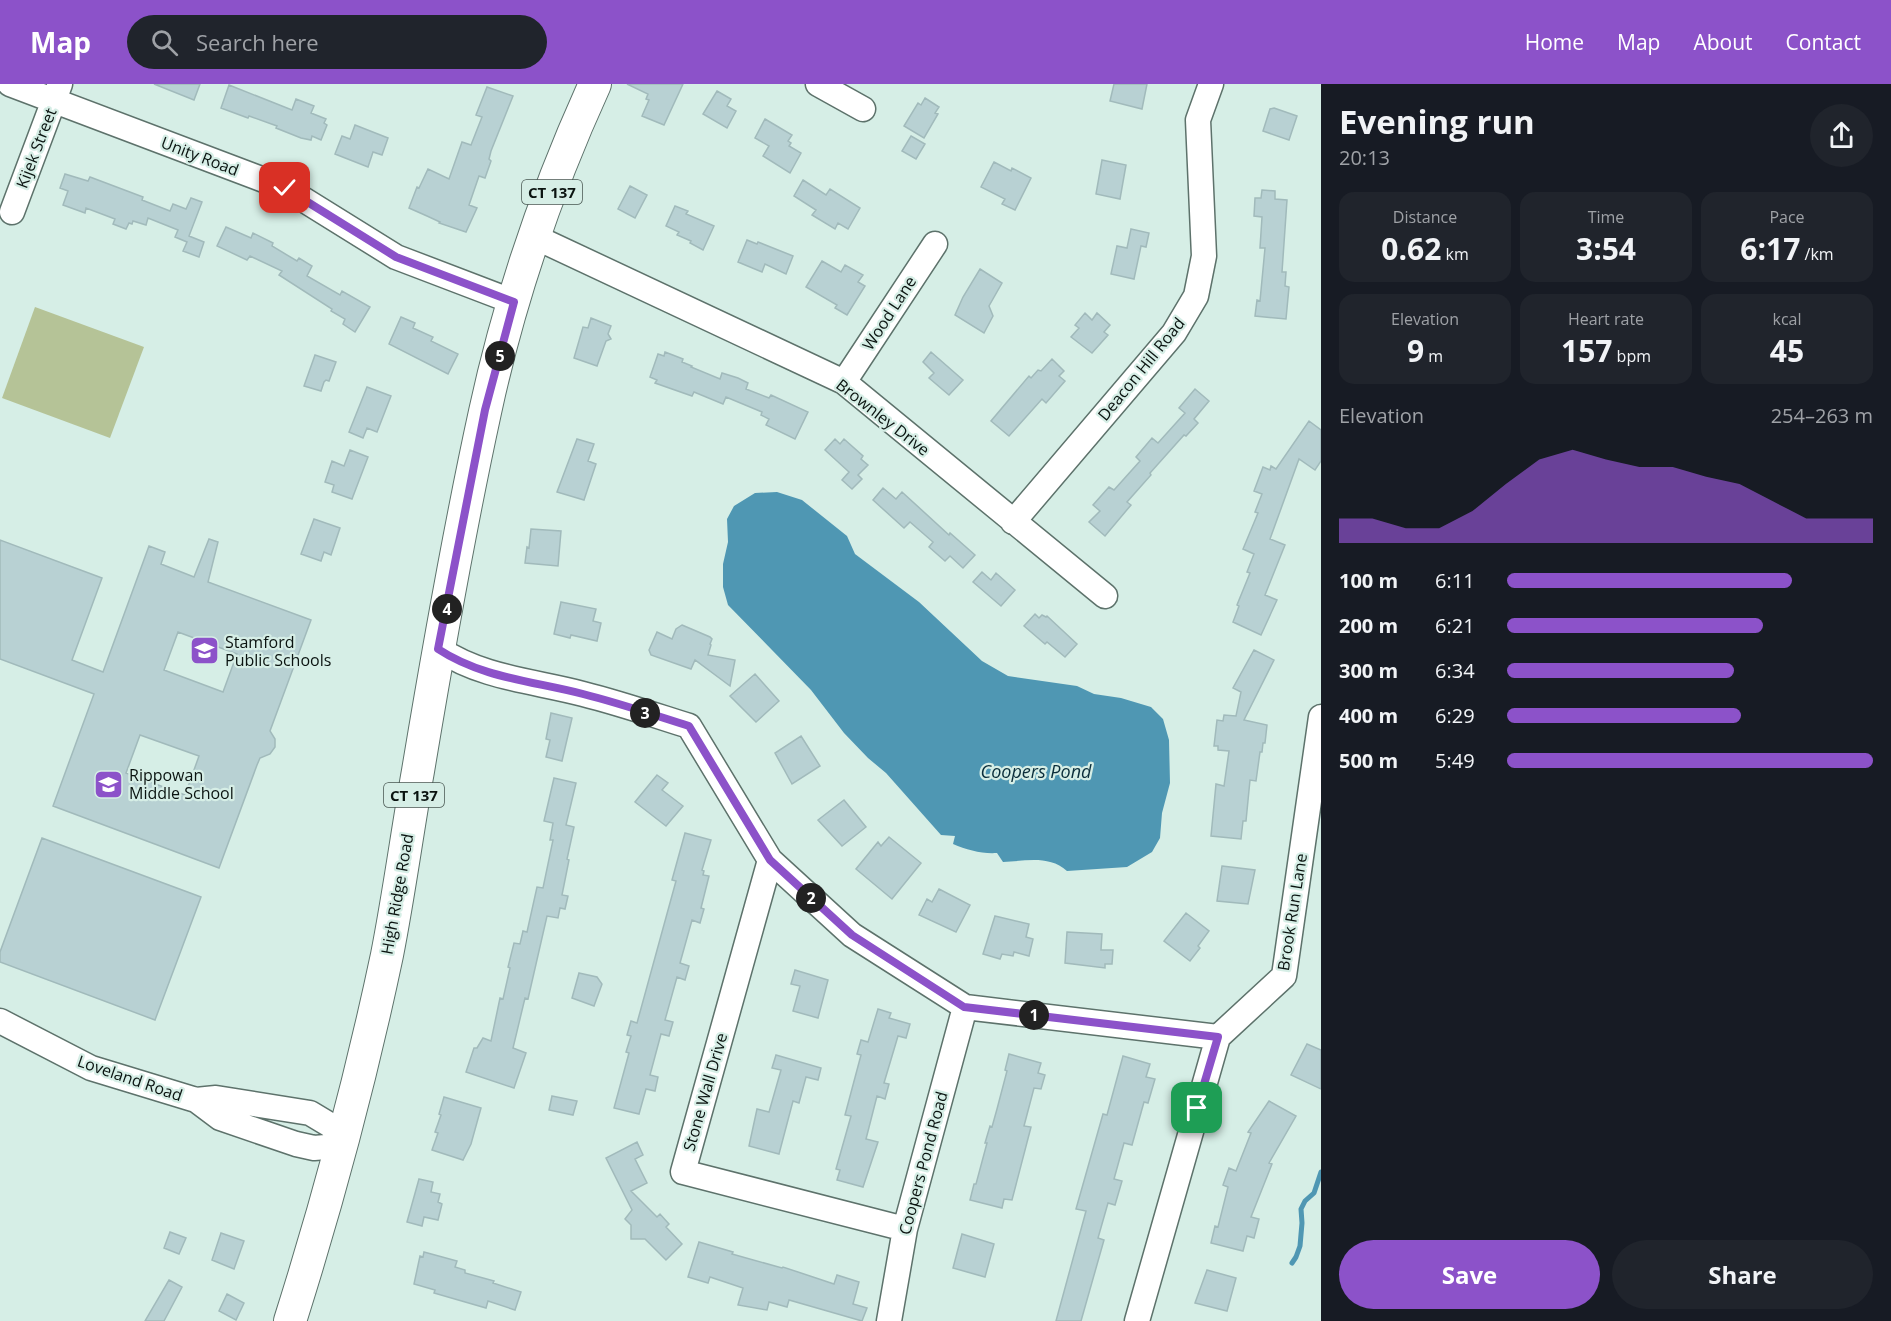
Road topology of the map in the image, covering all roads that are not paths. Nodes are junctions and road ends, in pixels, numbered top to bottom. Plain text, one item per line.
1 (10, 84) edge
2 (595, 84) edge
3 (818, 84) edge
4 (1211, 84) edge
5 (57, 92) edge
6 (863, 109) dead end
7 (12, 212) dead end
8 (535, 237) junction
9 (935, 244) dead end
10 (514, 302) junction
11 (843, 382) junction
12 (1013, 522) junction
13 (1105, 596) dead end
14 (438, 649) junction
15 (1321, 717) edge
16 (770, 860) junction
17 (964, 1007) junction
18 (0, 1021) edge
19 (1218, 1037) junction
20 (196, 1100) junction
21 (344, 1139) junction
22 (905, 1229) junction
23 (290, 1321) edge
24 (889, 1321) edge
25 (1137, 1321) edge

1 - 5 street, Unity Road
2 - 8 main road, High Ridge Road / CT 137
3 - 6 street
4 - 12 street, Deacon Hill Road
5 - 7 street, Kijek Street
5 - 10 street, Unity Road
8 - 10 main road, High Ridge Road / CT 137
8 - 11 street, Brownley Drive
9 - 11 street, Wood Lane
10 - 14 main road, High Ridge Road / CT 137
11 - 12 street, Brownley Drive
12 - 13 street, Brownley Drive
14 - 16 street
14 - 21 main road, High Ridge Road / CT 137
15 - 19 street, Brook Run Lane
16 - 17 street
16 - 22 street, Stone Wall Drive
17 - 19 street
17 - 22 street, Coopers Pond Road
18 - 20 street, Loveland Road
19 - 25 street
20 - 21 street, Loveland Road
20 - 21 street, Loveland Road
21 - 23 main road, High Ridge Road / CT 137
22 - 24 street, Coopers Pond Road

